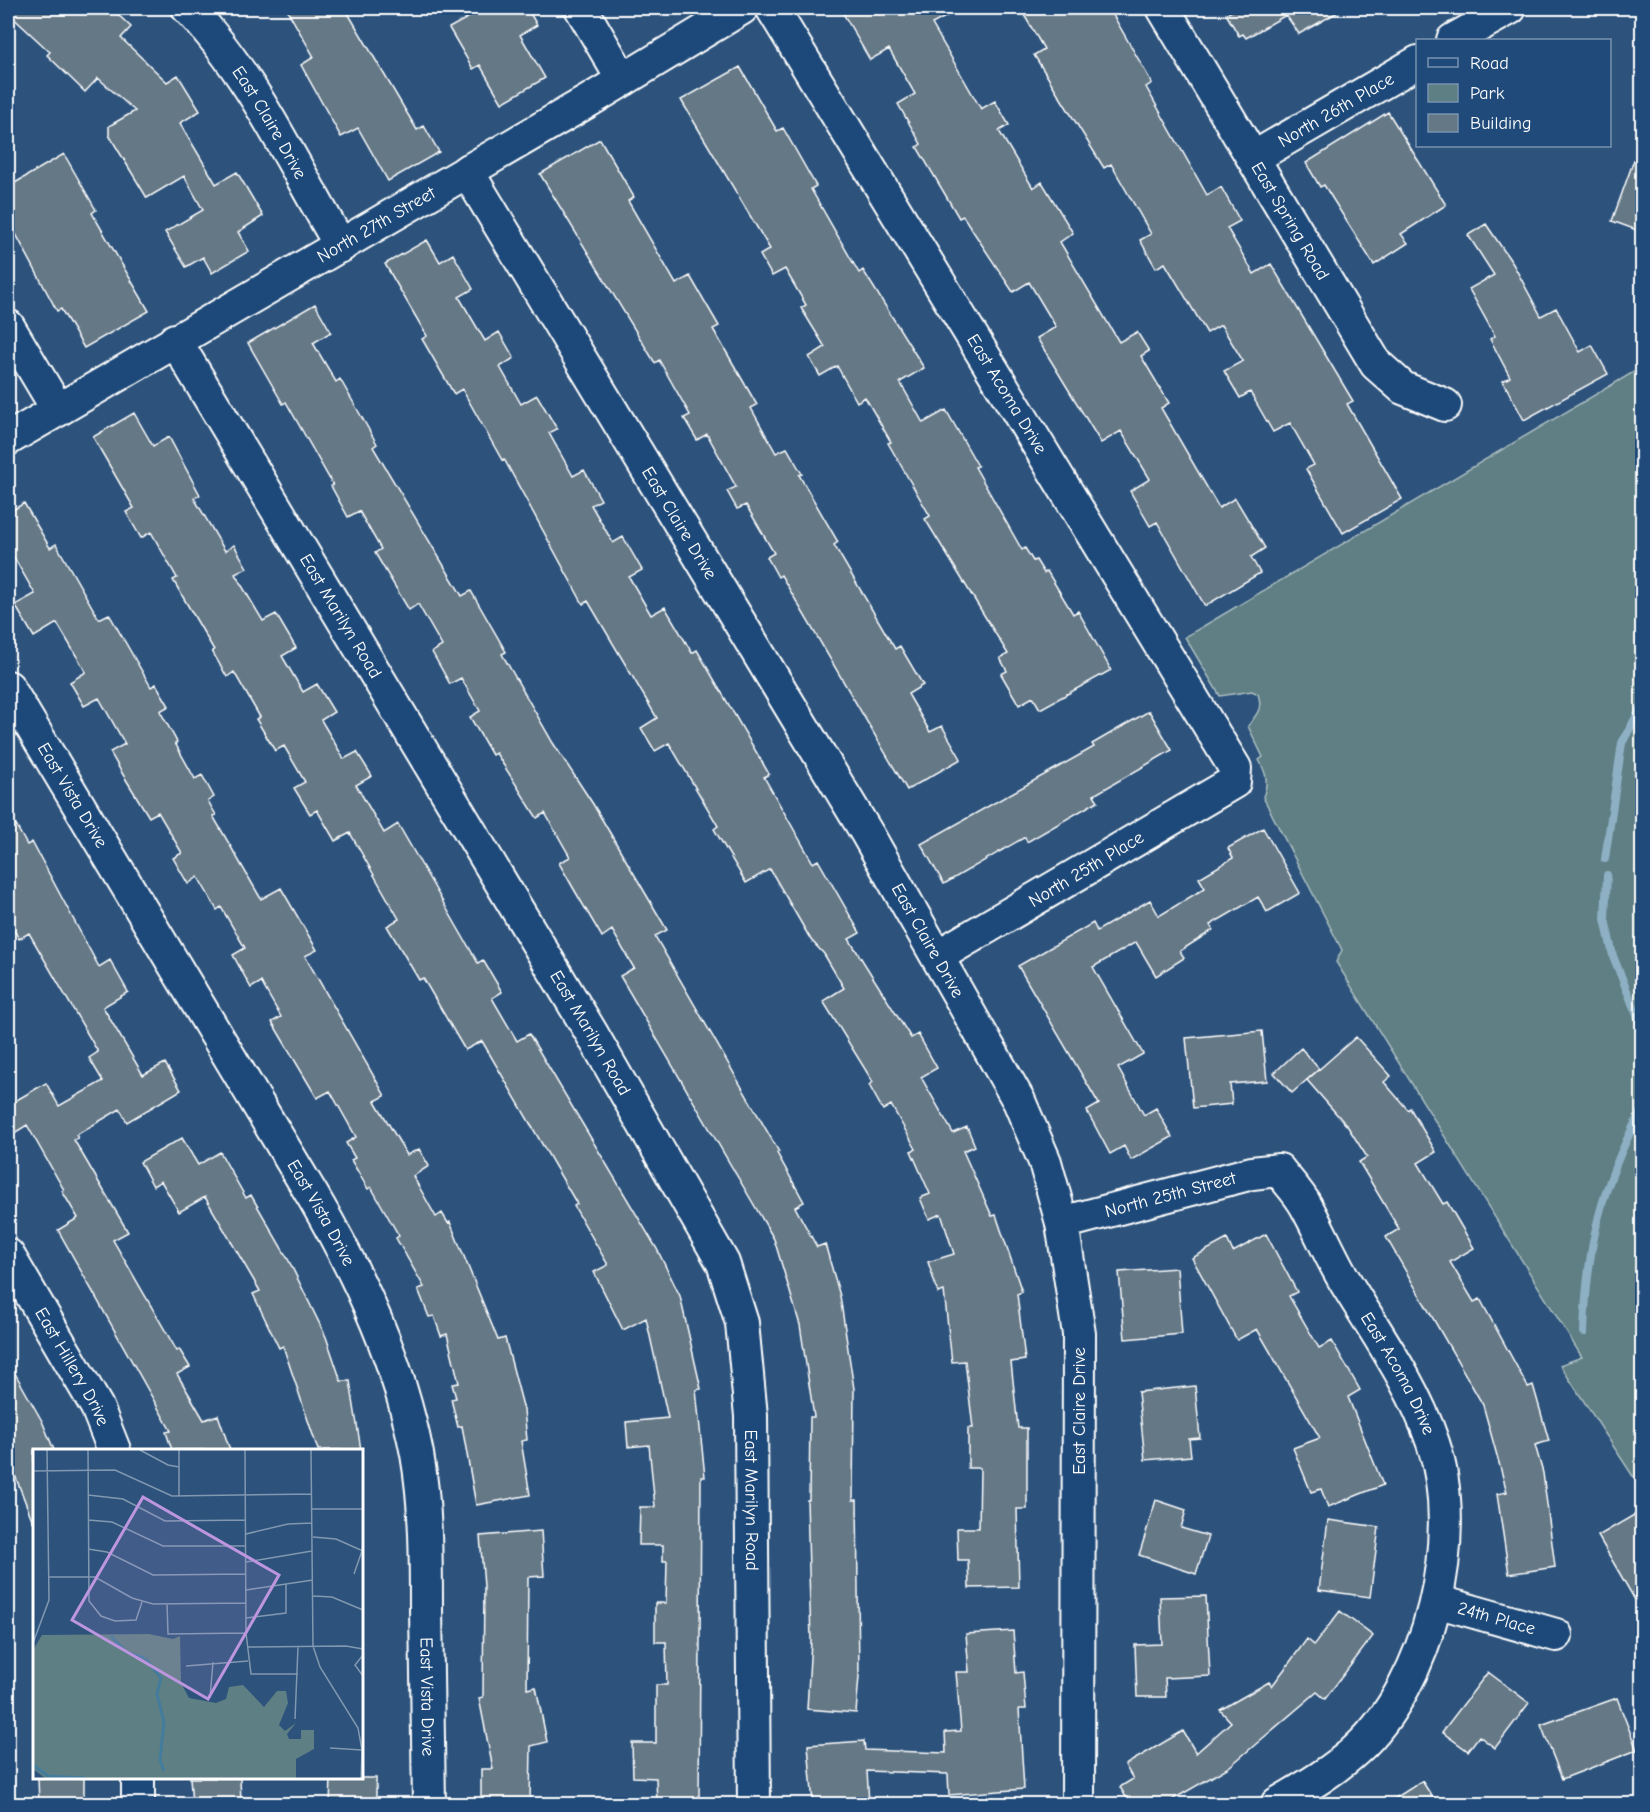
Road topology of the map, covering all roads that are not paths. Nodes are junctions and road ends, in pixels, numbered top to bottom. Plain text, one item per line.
1 (188, 8) edge
2 (582, 8) edge
3 (742, 8) edge
4 (772, 8) edge
5 (1163, 8) edge
6 (1510, 8) edge
7 (1456, 39) edge
8 (1416, 63) edge
9 (623, 80) junction
10 (1253, 158) junction
11 (467, 171) junction
12 (340, 246) junction
13 (8, 326) edge
14 (175, 340) junction
15 (1445, 405) dead end
16 (58, 410) junction
17 (8, 439) edge
18 (8, 687) edge
19 (1234, 782) joint
20 (938, 956) junction
21 (1279, 1170) joint
22 (1062, 1223) junction
23 (8, 1255) edge
24 (114, 1449) edge
25 (1436, 1601) junction
26 (1556, 1635) dead end
27 (138, 1779) edge
28 (138, 1804) edge
29 (429, 1804) edge
30 (754, 1804) edge
31 (1078, 1804) edge
32 (1278, 1804) edge

1 - 12 street, East Claire Drive
2 - 9 street
3 - 9 street, North 27th Street
4 - 19 street, East Acoma Drive
5 - 10 street, East Spring Road
6 - 7 street
8 - 10 street, North 26th Place
9 - 11 street, North 27th Street
10 - 15 street, East Spring Road
11 - 12 street, North 27th Street
11 - 20 street, East Claire Drive
12 - 14 street, North 27th Street
13 - 16 street
14 - 16 street, North 27th Street
14 - 30 street, East Marilyn Road
16 - 17 street, North 27th Street
18 - 29 street, East Vista Drive
19 - 20 street, North 25th Place
20 - 22 street, East Claire Drive
21 - 22 street, North 25th Street
21 - 25 street, East Acoma Drive
22 - 31 street, East Claire Drive
23 - 24 street, East Hillery Drive
25 - 26 street, 24th Place
25 - 32 street, East Acoma Drive
27 - 28 street

